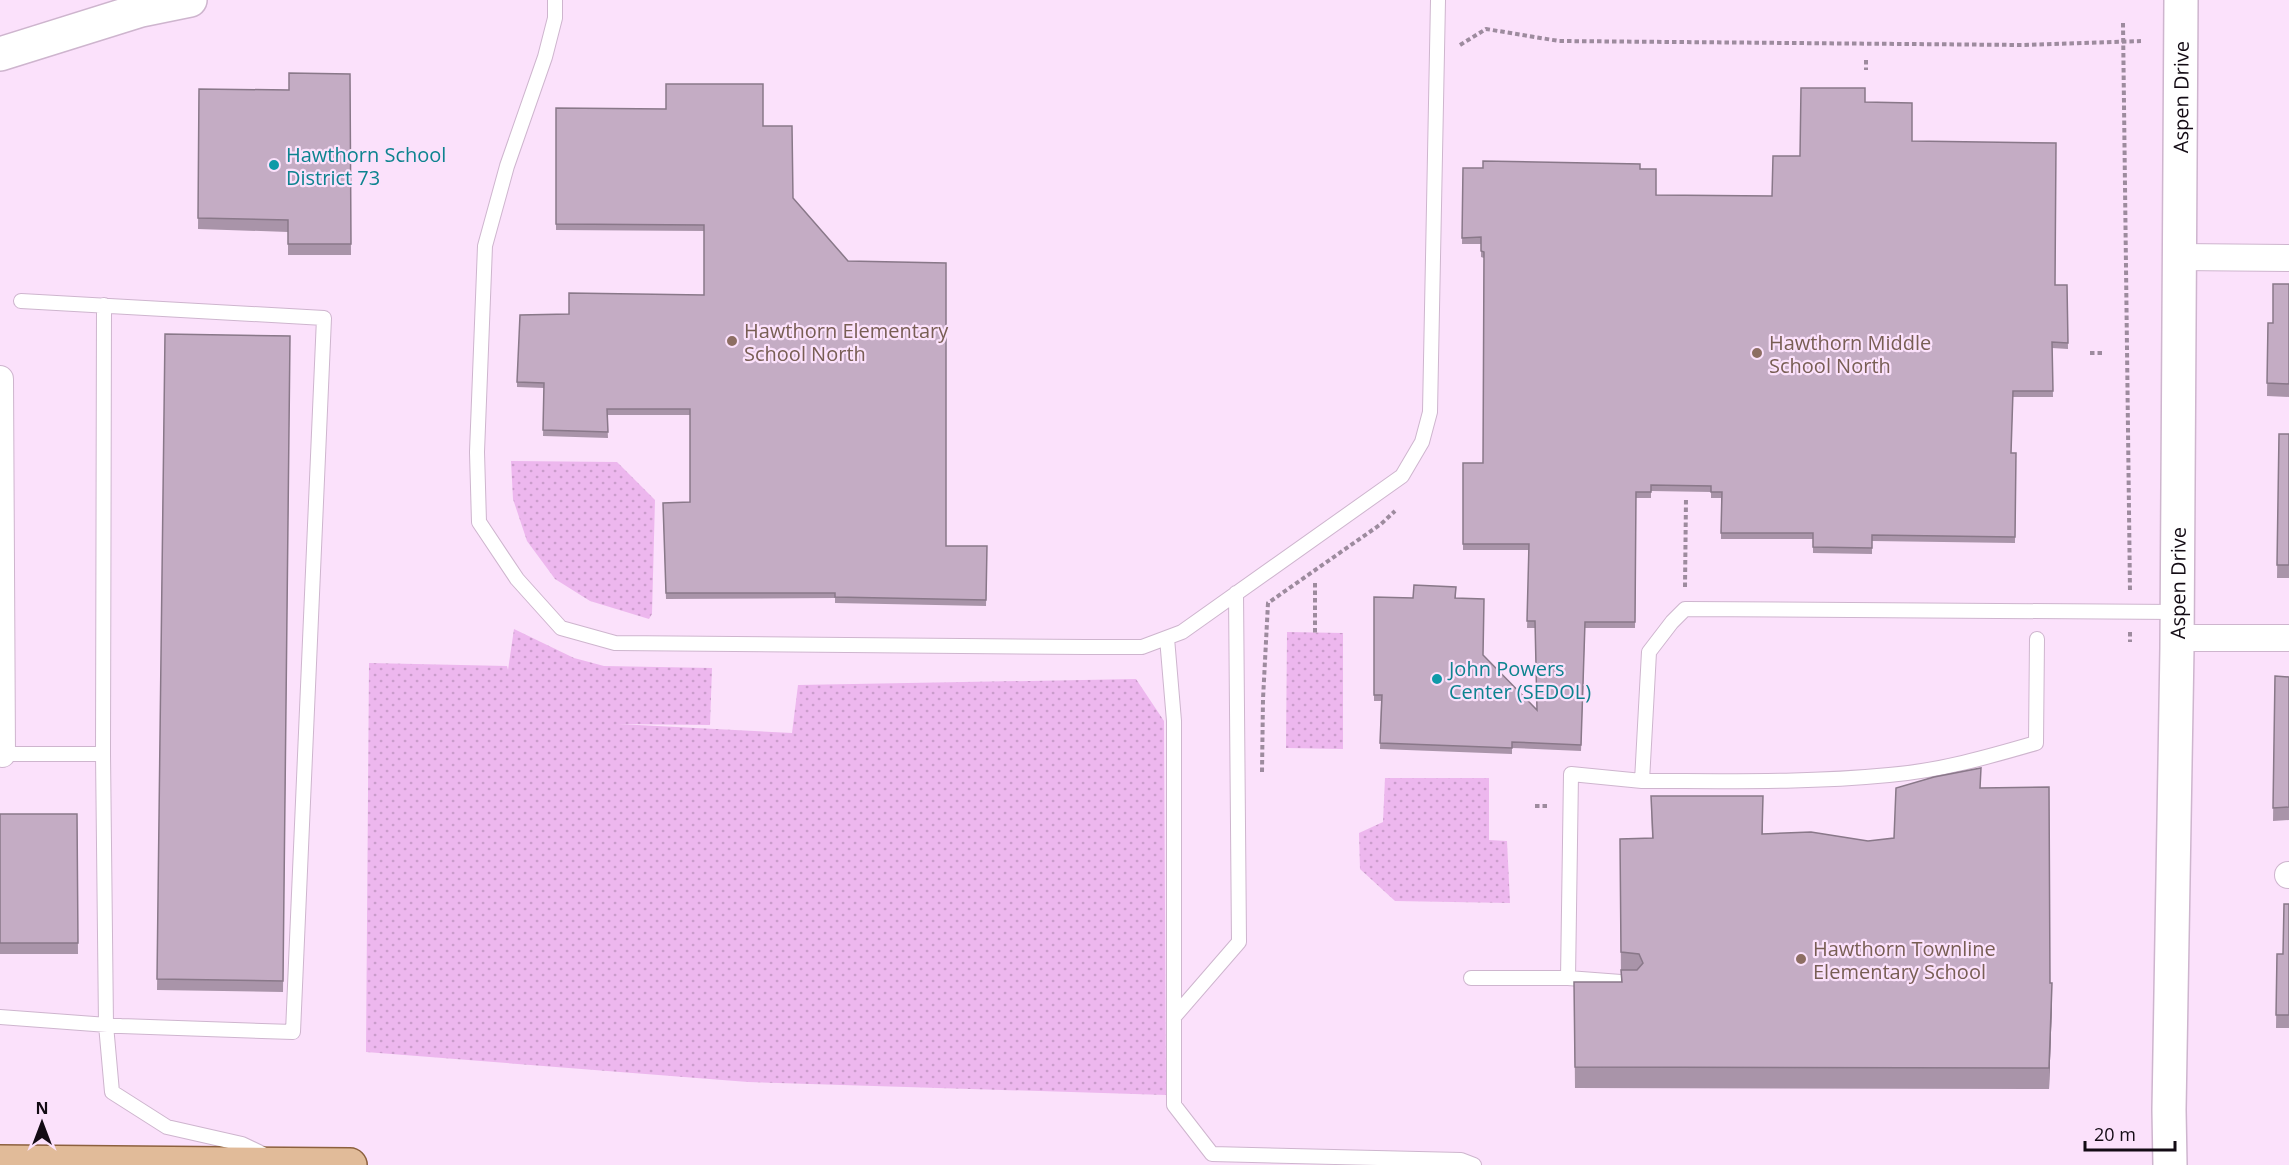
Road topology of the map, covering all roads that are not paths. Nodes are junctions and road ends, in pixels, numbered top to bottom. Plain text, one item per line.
1 (190, 0) edge
2 (555, 0) edge
3 (1438, 0) edge
4 (2181, 0) edge
5 (0, 54) edge
6 (2179, 257) junction
7 (2289, 258) edge
8 (21, 301) dead end
9 (104, 305) junction
10 (0, 380) edge
11 (1236, 593) junction
12 (0, 595) edge
13 (2177, 625) junction
14 (1167, 638) junction
15 (2289, 638) edge
16 (2037, 639) dead end
17 (1, 754) edge
18 (103, 754) junction
19 (1642, 781) junction
20 (1471, 978) dead end
21 (1568, 978) junction
22 (1634, 983) edge
23 (0, 1017) edge
24 (1174, 1017) junction
25 (106, 1025) junction
26 (0, 1162) edge
27 (284, 1164) edge
28 (350, 1165) edge
29 (1474, 1165) edge
30 (2170, 1165) edge

1 - 5 street
2 - 14 lane
3 - 11 lane
4 - 6 street, Aspen Drive
6 - 7 street
6 - 13 street, Aspen Drive
8 - 9 lane
9 - 18 lane
9 - 25 lane
10 - 12 street
11 - 14 lane
11 - 24 lane
12 - 17 street
13 - 15 street
13 - 19 lane
13 - 30 street, Aspen Drive
14 - 24 lane
16 - 19 lane
17 - 18 lane
18 - 25 lane
19 - 21 lane
20 - 21 lane
21 - 22 lane
23 - 25 lane
24 - 29 lane
25 - 27 lane
26 - 27 main road
27 - 28 main road

